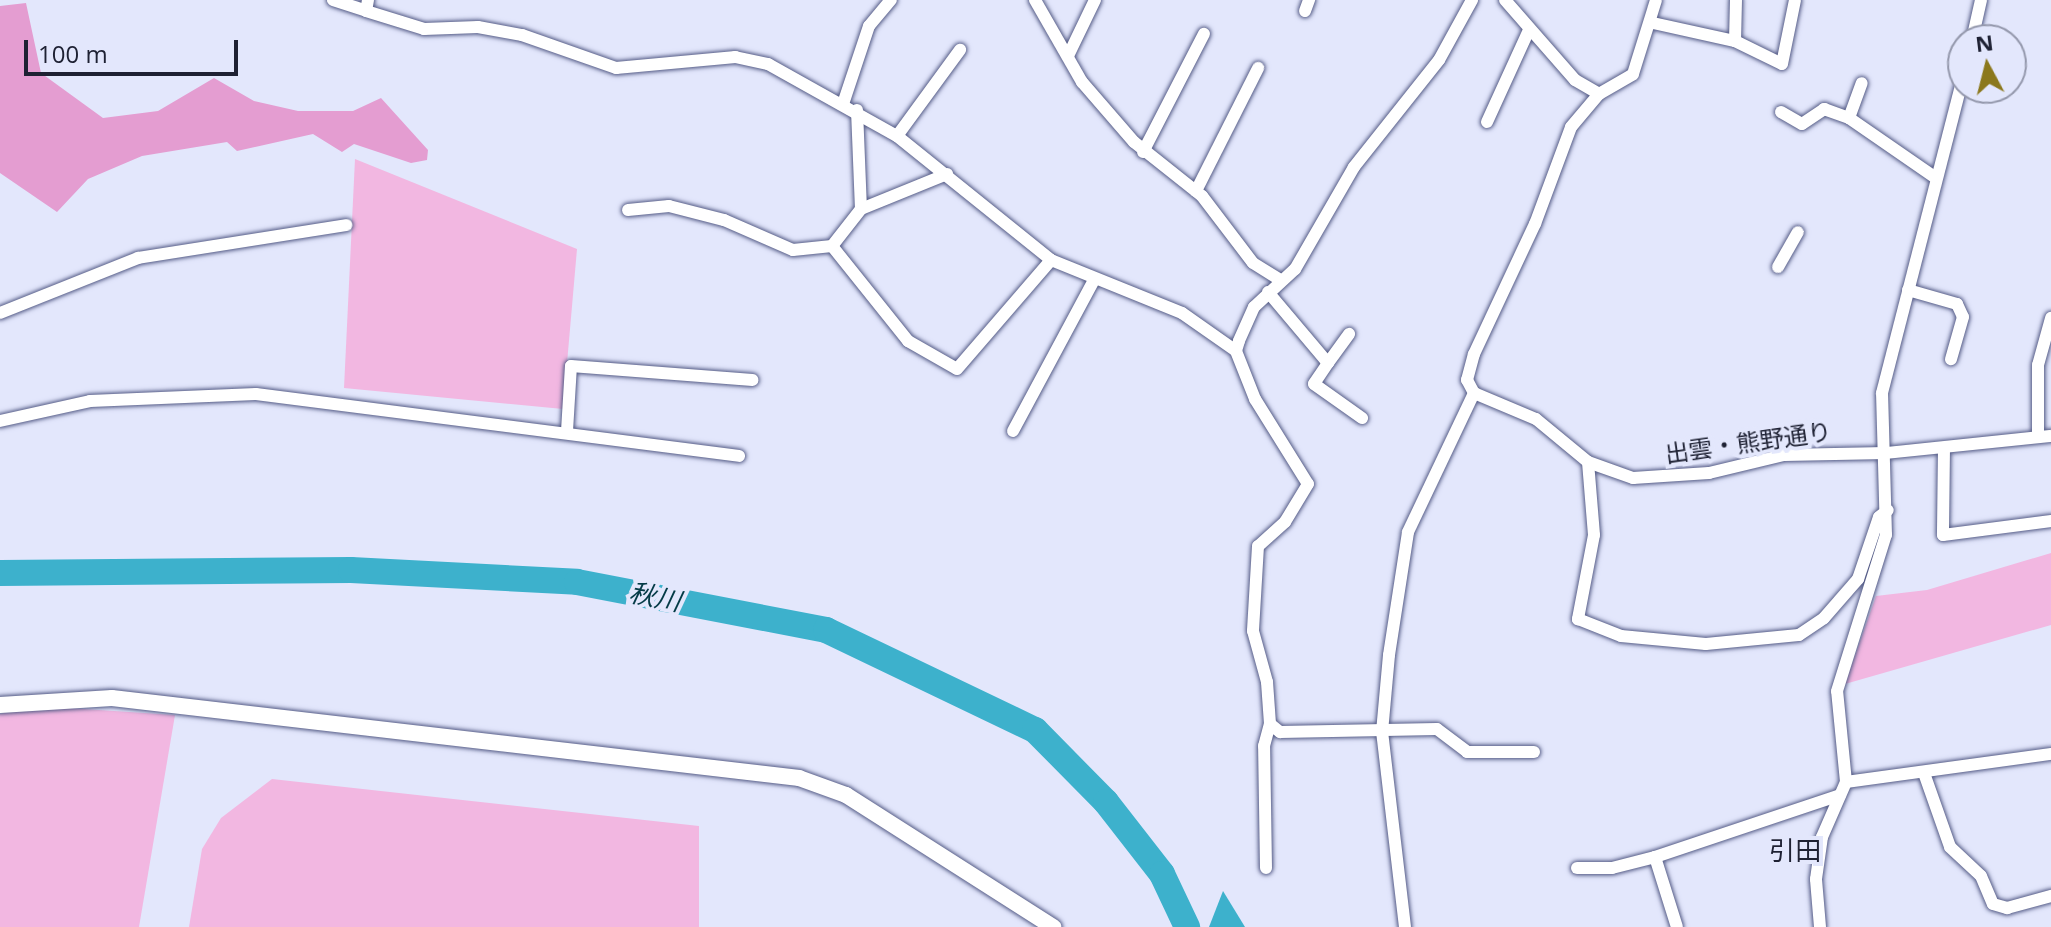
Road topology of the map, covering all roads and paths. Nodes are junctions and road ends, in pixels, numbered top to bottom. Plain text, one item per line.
1 (333, 0) edge
2 (891, 0) edge
3 (1035, 0) edge
4 (1095, 0) edge
5 (1472, 0) edge
6 (1505, 0) edge
7 (1656, 0) edge
8 (1736, 0) edge
9 (1795, 0) edge
10 (1981, 0) edge
11 (367, 6) edge
12 (1653, 23) junction
13 (1976, 24) edge
14 (1528, 32) junction
15 (1204, 34) dead end
16 (1735, 41) junction
17 (960, 50) dead end
18 (1068, 56) junction
19 (1258, 68) dead end
20 (1862, 83) dead end
21 (1599, 94) junction
22 (844, 101) junction
23 (1956, 104) edge
24 (857, 110) junction
25 (1781, 112) dead end
26 (1849, 118) junction
27 (1487, 122) dead end
28 (897, 136) junction
29 (1143, 152) junction
30 (947, 174) junction
31 (1936, 178) junction
32 (1196, 191) junction
33 (861, 209) junction
34 (628, 210) dead end
35 (346, 225) dead end
36 (1798, 232) dead end
37 (832, 246) junction
38 (1051, 260) junction
39 (1778, 267) dead end
40 (1280, 280) junction
41 (1093, 282) junction
42 (1908, 290) junction
43 (1268, 292) junction
44 (0, 313) edge
45 (2051, 318) edge
46 (1349, 334) dead end
47 (1236, 351) junction
48 (1951, 359) dead end
49 (1328, 363) junction
50 (752, 380) dead end
51 (1474, 393) junction
52 (1362, 418) dead end
53 (0, 421) edge
54 (567, 431) junction
55 (1013, 431) dead end
56 (2044, 436) edge
57 (1944, 448) junction
58 (1886, 453) junction
59 (739, 456) dead end
60 (1588, 462) junction
61 (1888, 510) junction
62 (2051, 521) edge
63 (0, 705) edge
64 (1270, 724) junction
65 (1382, 732) junction
66 (1534, 752) dead end
67 (2051, 754) edge
68 (1924, 773) junction
69 (1846, 782) junction
70 (1840, 795) junction
71 (1655, 857) junction
72 (1266, 868) dead end
73 (1577, 868) dead end
74 (2051, 896) edge
75 (1053, 927) edge
76 (1405, 927) edge
77 (1677, 927) edge
78 (1820, 927) edge

1 - 11 street
2 - 22 street
3 - 18 street
4 - 18 street
5 - 40 street
6 - 14 street
7 - 12 street
8 - 16 street
9 - 16 street
10 - 13 street
11 - 22 street
12 - 16 street
12 - 21 street
14 - 21 street
14 - 27 street
15 - 29 street
17 - 28 street
18 - 29 street
19 - 32 street
20 - 26 street
21 - 51 street
22 - 24 street
23 - 31 street
24 - 28 street
24 - 33 street
25 - 26 street
26 - 31 street
28 - 30 street
29 - 32 street
30 - 33 street
30 - 38 street
31 - 42 street
32 - 40 street
33 - 37 street
34 - 37 street
35 - 44 street
36 - 39 street
37 - 38 street
38 - 41 street
40 - 43 street
41 - 47 street
41 - 55 street
42 - 48 street
42 - 58 street
43 - 47 street
43 - 49 street
45 - 56 street
46 - 49 street
47 - 64 street
49 - 52 street
50 - 54 street
51 - 60 street, 出雲・熊野通り
51 - 65 street
53 - 54 street
54 - 59 street
56 - 57 street, 出雲・熊野通り
57 - 58 street, 出雲・熊野通り
57 - 62 street
58 - 60 street, 出雲・熊野通り
58 - 61 street
60 - 61 street
61 - 69 street
63 - 75 street
64 - 65 street
64 - 72 street
65 - 66 street
65 - 76 street
67 - 68 street
68 - 69 street
68 - 74 street
69 - 70 street
70 - 71 street
70 - 78 street
71 - 73 street
71 - 77 street

